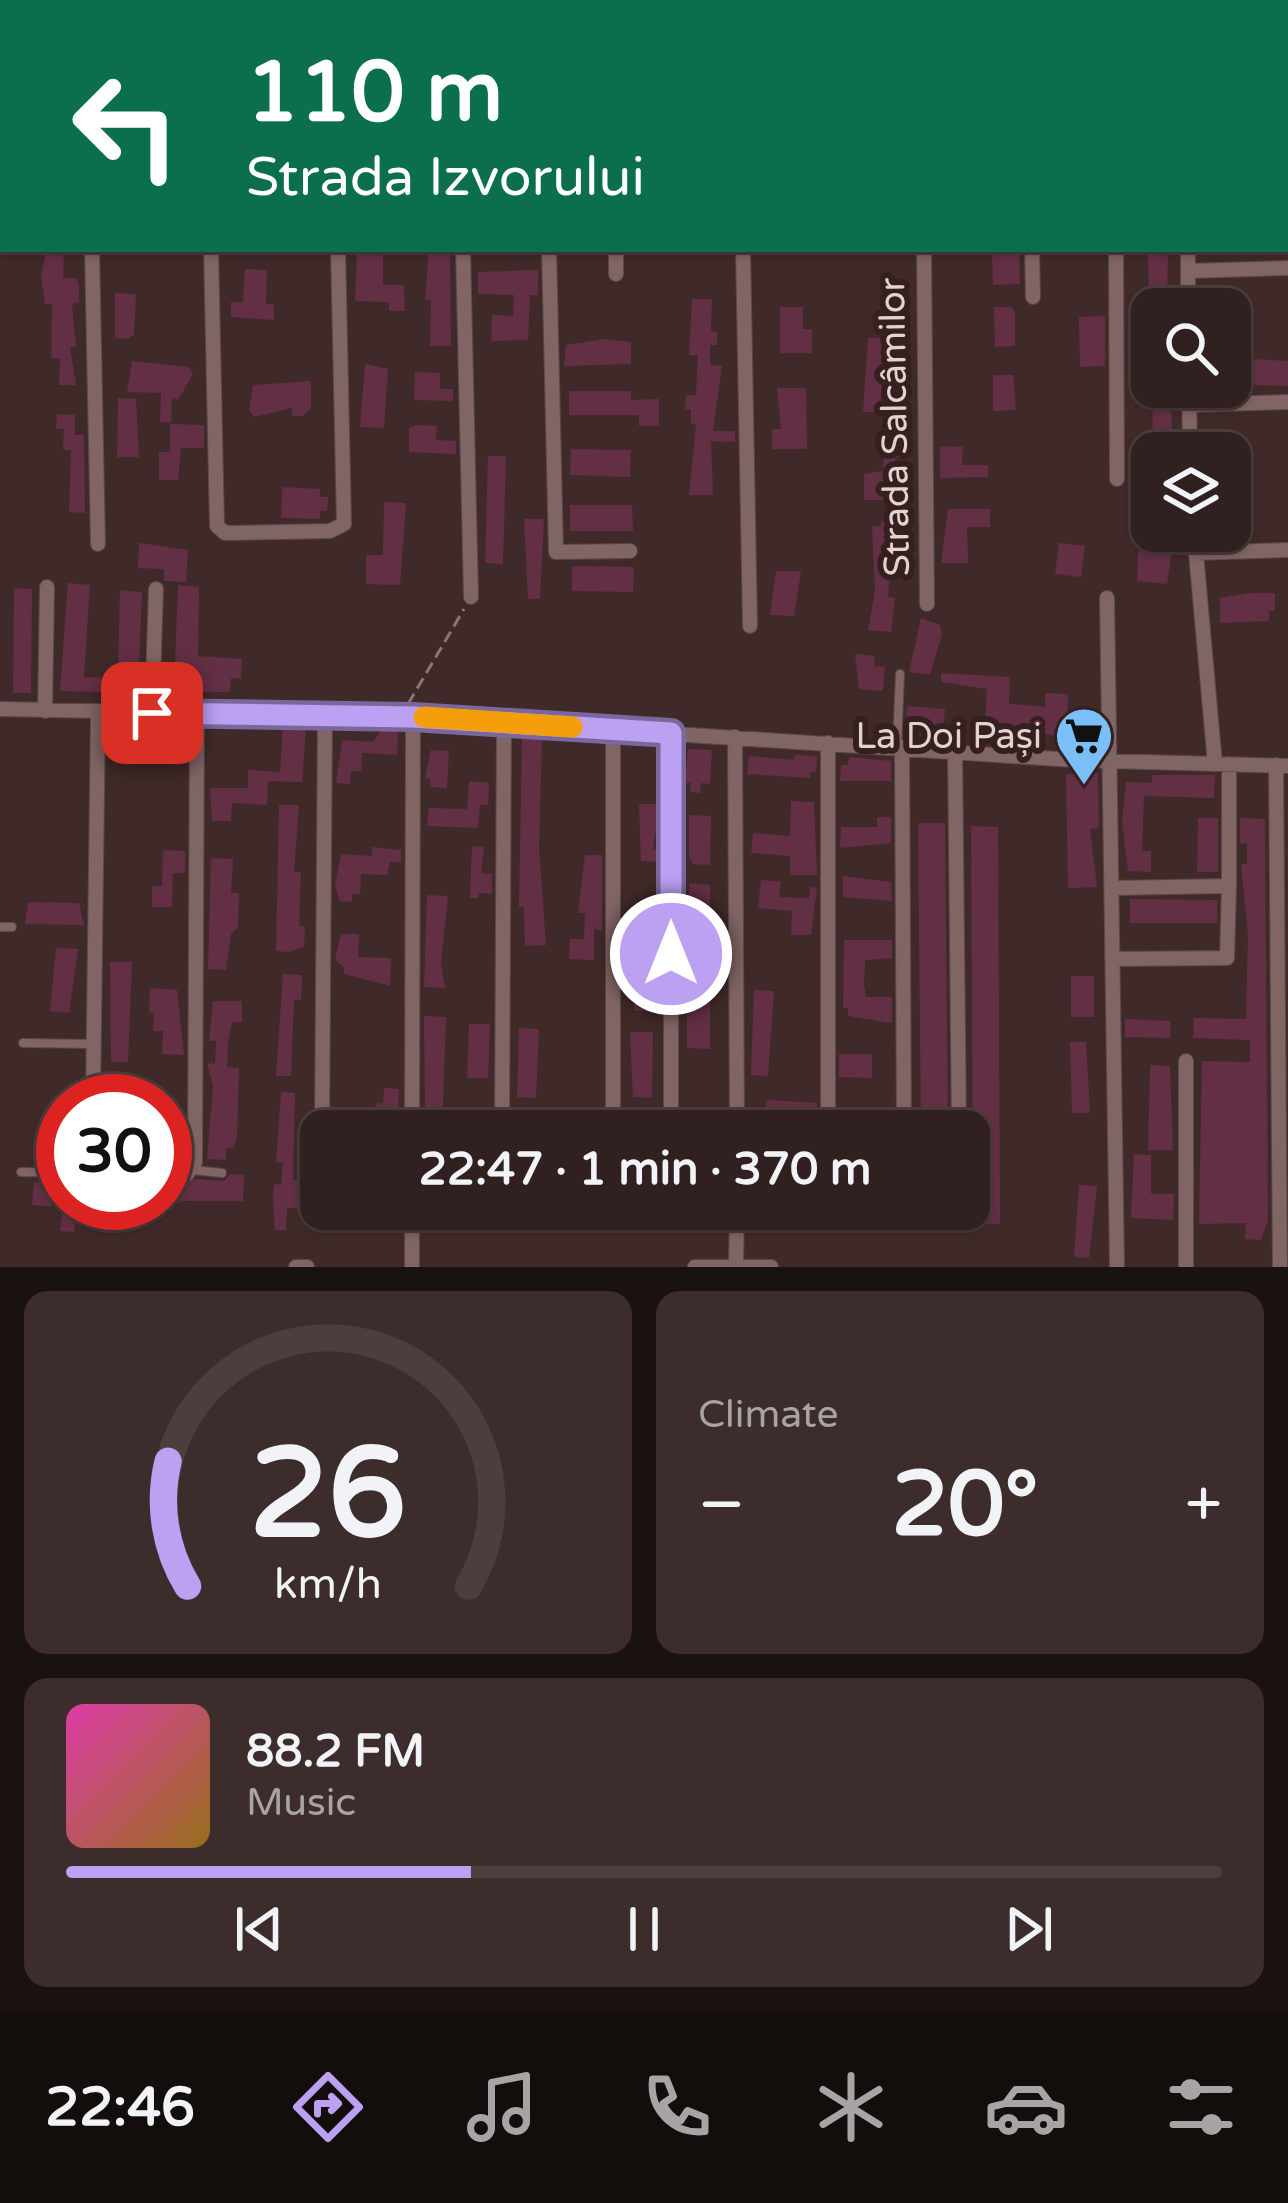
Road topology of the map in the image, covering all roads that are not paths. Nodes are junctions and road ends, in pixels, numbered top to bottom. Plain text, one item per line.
1 (92, 252) edge
2 (211, 252) edge
3 (338, 252) edge
4 (463, 252) edge
5 (549, 252) edge
6 (616, 252) edge
7 (743, 252) edge
8 (924, 252) edge
9 (1032, 252) edge
10 (1116, 252) edge
11 (1188, 252) edge
12 (1288, 268) edge
13 (1188, 271) junction
14 (616, 274) dead end
15 (1188, 288) edge
16 (1033, 297) dead end
17 (1288, 402) edge
18 (1251, 403) edge
19 (1117, 479) dead end
20 (98, 544) dead end
21 (1288, 550) edge
22 (629, 551) dead end
23 (1196, 553) joint
24 (47, 587) dead end
25 (156, 589) dead end
26 (471, 597) road end
27 (1107, 598) dead end
28 (927, 604) dead end
29 (750, 626) dead end
30 (900, 674) dead end
31 (0, 709) edge
32 (45, 711) junction
33 (98, 712) junction
34 (152, 713) junction
35 (197, 714) junction
36 (326, 716) junction
37 (413, 717) junction
38 (504, 721) junction
39 (614, 730) junction
40 (671, 733) junction
41 (735, 737) junction
42 (828, 743) junction
43 (900, 747) junction
44 (955, 750) junction
45 (1110, 762) junction
46 (1222, 764) junction
47 (1282, 766) edge
48 (1228, 886) junction
49 (1112, 888) junction
50 (0, 927) edge
51 (12, 927) dead end
52 (1112, 959) junction
53 (23, 1042) dead end
54 (94, 1044) junction
55 (1186, 1061) dead end
56 (93, 1074) edge
57 (322, 1110) edge
58 (412, 1110) edge
59 (502, 1110) edge
60 (613, 1110) edge
61 (671, 1110) edge
62 (736, 1110) edge
63 (828, 1110) edge
64 (904, 1110) edge
65 (959, 1110) edge
66 (193, 1170) joint
67 (21, 1172) dead end
68 (36, 1172) edge
69 (222, 1173) dead end
70 (412, 1230) edge
71 (739, 1230) edge
72 (745, 1266) edge
73 (296, 1267) edge
74 (307, 1267) edge
75 (412, 1267) edge
76 (695, 1267) edge
77 (771, 1267) edge
78 (1117, 1267) edge
79 (1186, 1267) edge
80 (1280, 1267) edge

1 - 20 street
2 - 3 street
4 - 26 street
5 - 22 street
6 - 14 street
7 - 29 street
8 - 28 street, Strada Salcâmilor
9 - 16 street
10 - 19 street
11 - 13 street
12 - 13 street
13 - 15 street
17 - 18 street
21 - 23 street
23 - 46 street
24 - 32 street
25 - 34 street
27 - 45 street
30 - 43 lane
31 - 32 street
32 - 33 street
33 - 34 street
33 - 54 street
34 - 35 street
35 - 36 street
35 - 66 street
36 - 37 street
36 - 57 street
37 - 38 street
37 - 58 street
38 - 39 street
38 - 59 street
39 - 40 street
39 - 60 street
40 - 41 street
40 - 61 street
41 - 42 street
41 - 62 street
42 - 43 street
42 - 63 street
43 - 44 street
43 - 64 street
44 - 45 street
44 - 65 street
45 - 46 street
45 - 49 street
46 - 47 street
46 - 48 street
47 - 80 street
48 - 49 street
48 - 52 street
49 - 52 street
50 - 51 lane
52 - 78 street
53 - 54 lane
54 - 56 street
55 - 79 street
66 - 69 lane
67 - 68 lane
70 - 75 street
71 - 72 street
72 - 76 street
72 - 77 street
73 - 74 street

